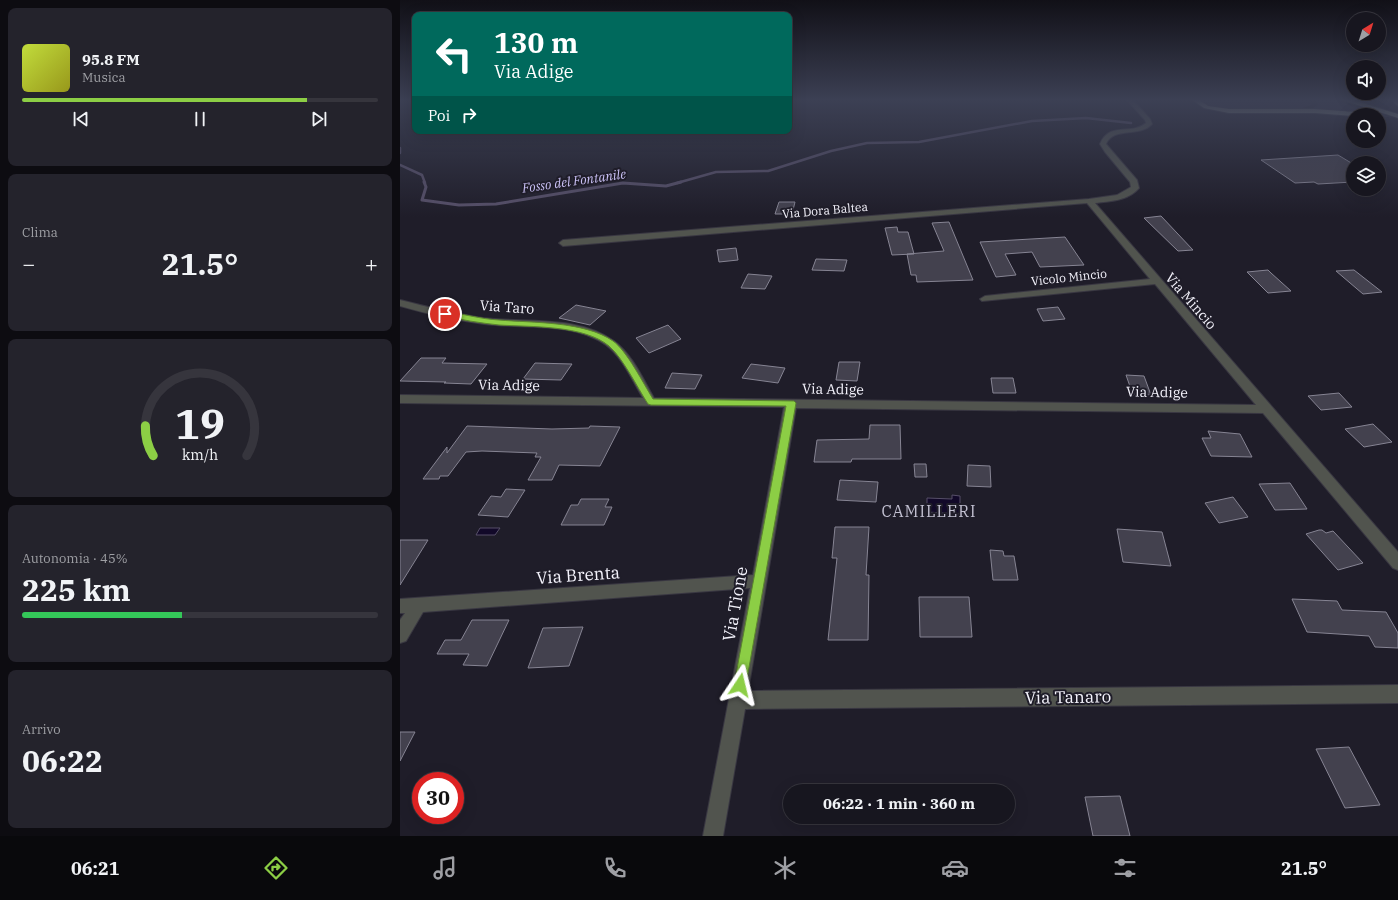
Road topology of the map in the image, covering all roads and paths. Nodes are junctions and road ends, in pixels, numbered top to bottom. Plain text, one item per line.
1 (1107, 138) edge
2 (1089, 201) junction
3 (563, 243) dead end
4 (1156, 281) junction
5 (985, 300) dead end
6 (400, 303) edge
7 (400, 399) edge
8 (651, 402) junction
9 (791, 403) junction
10 (1265, 408) junction
11 (1398, 563) edge
12 (759, 581) junction
13 (419, 604) junction
14 (400, 606) edge
15 (400, 635) edge
16 (1398, 694) edge
17 (738, 700) junction
18 (713, 836) edge

1 - 2 street
2 - 3 street, Via Dora Baltea
2 - 4 street, Via Mincio
4 - 5 street, Vicolo Mincio
4 - 10 street, Via Mincio
6 - 8 street, Via Taro
7 - 8 street, Via Adige
8 - 9 street, Via Adige
9 - 10 street, Via Adige
9 - 12 street, Via Tione
10 - 11 street, Via Mincio
12 - 13 street, Via Brenta
12 - 17 street, Via Tione
13 - 14 street, Via Brenta
13 - 15 street
16 - 17 street, Via Tanaro
17 - 18 street, Via Tione

